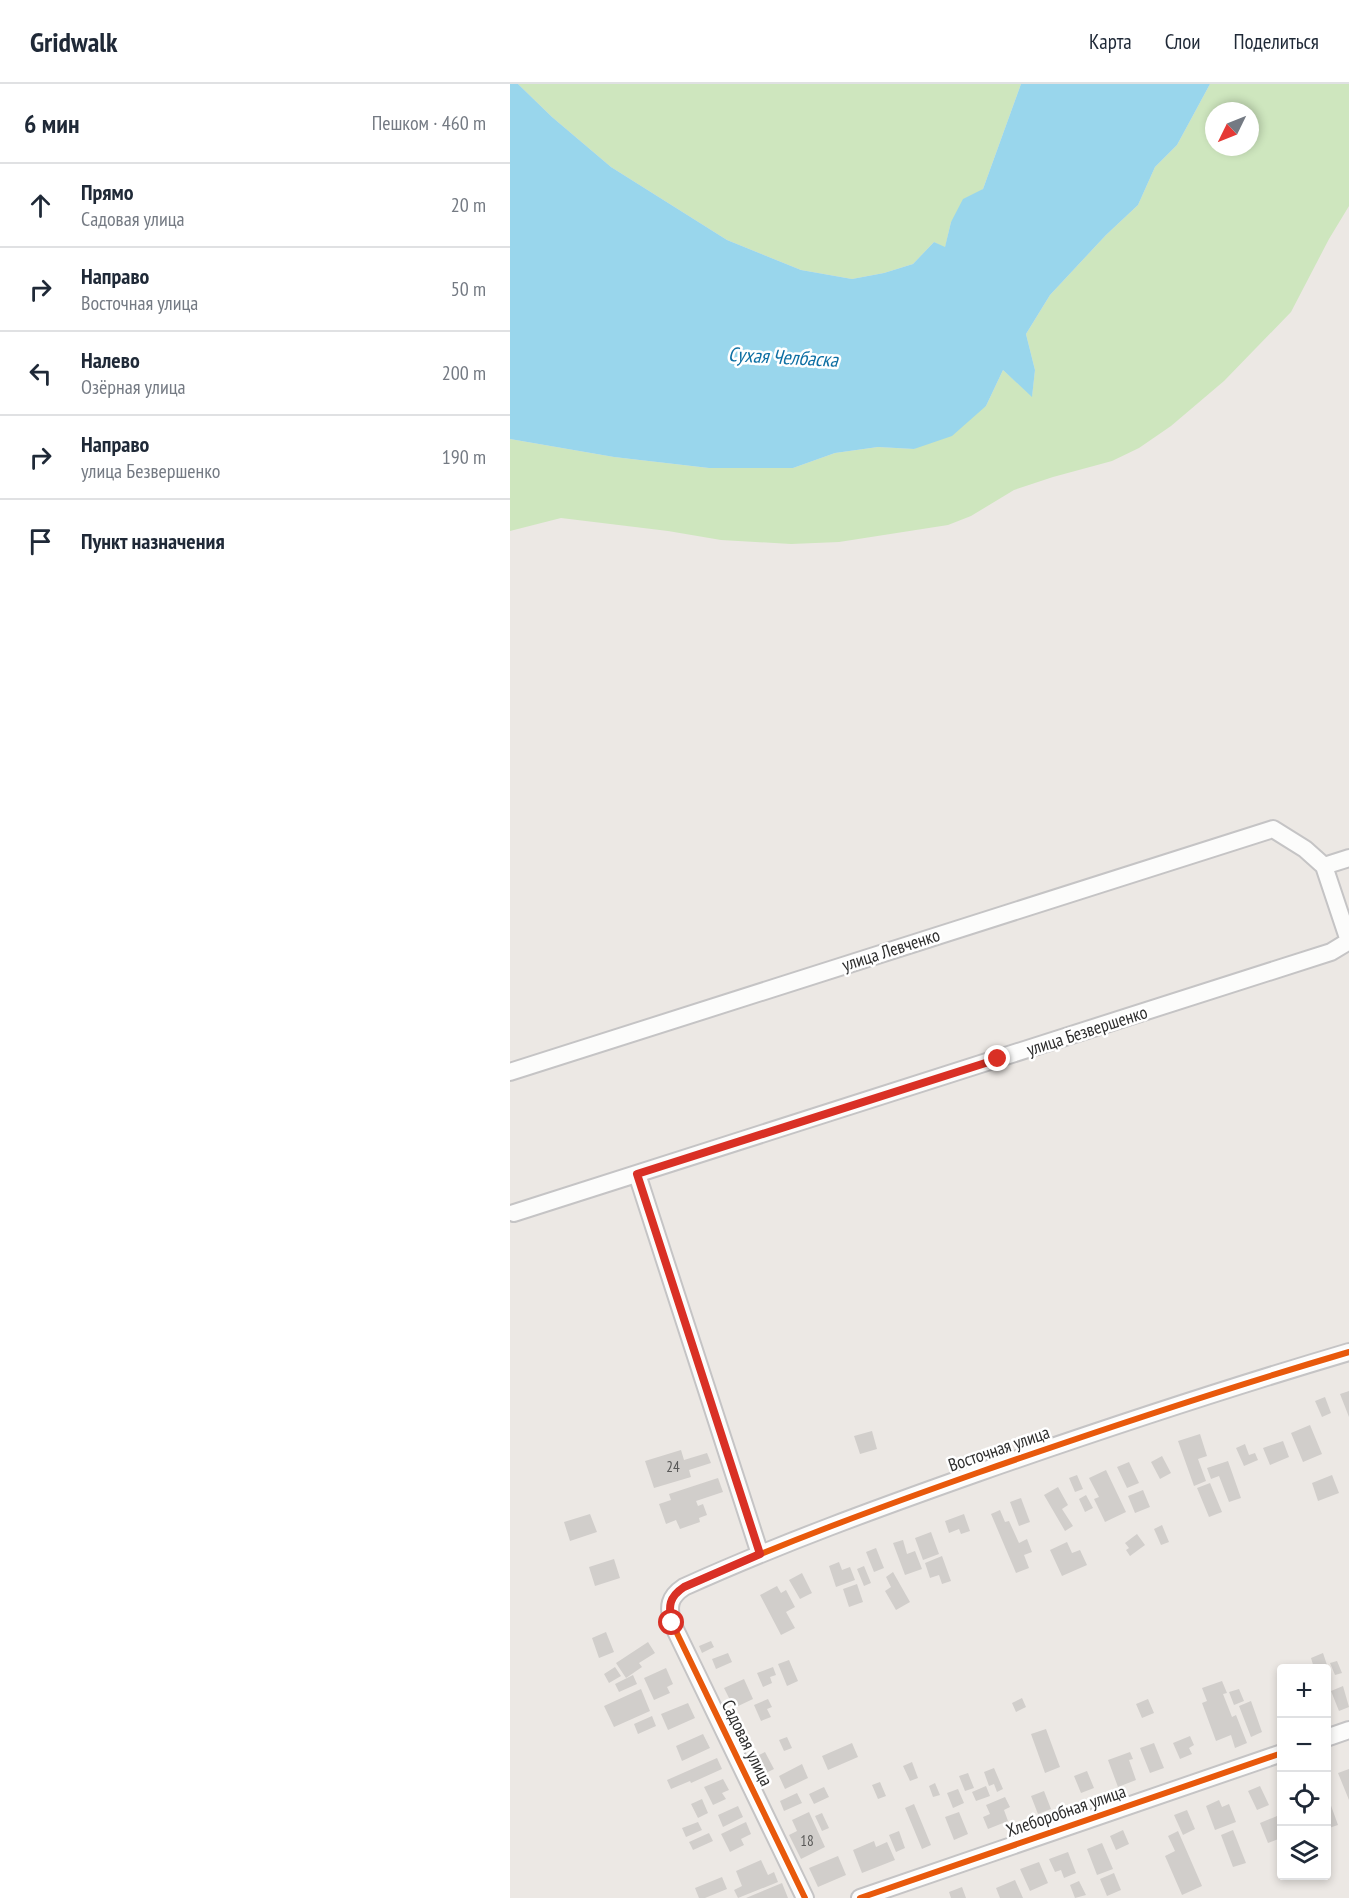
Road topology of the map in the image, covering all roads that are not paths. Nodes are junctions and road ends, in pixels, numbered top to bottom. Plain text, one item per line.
1 (1349, 858) edge
2 (1324, 866) junction
3 (1349, 941) edge
4 (510, 1072) edge
5 (637, 1174) junction
6 (514, 1214) dead end
7 (1349, 1352) edge
8 (760, 1554) junction
9 (670, 1600) joint
10 (1349, 1730) edge
11 (1331, 1736) edge
12 (1277, 1754) edge
13 (805, 1898) edge
14 (860, 1898) edge

1 - 2 street
2 - 3 street
2 - 4 street, улица Левченко
3 - 5 street, улица Безвершенко
5 - 6 street, улица Безвершенко
5 - 8 street
7 - 8 street, Восточная улица
8 - 9 street, Восточная улица
9 - 13 street, Садовая улица
10 - 11 street
12 - 14 street, Хлеборобная улица

